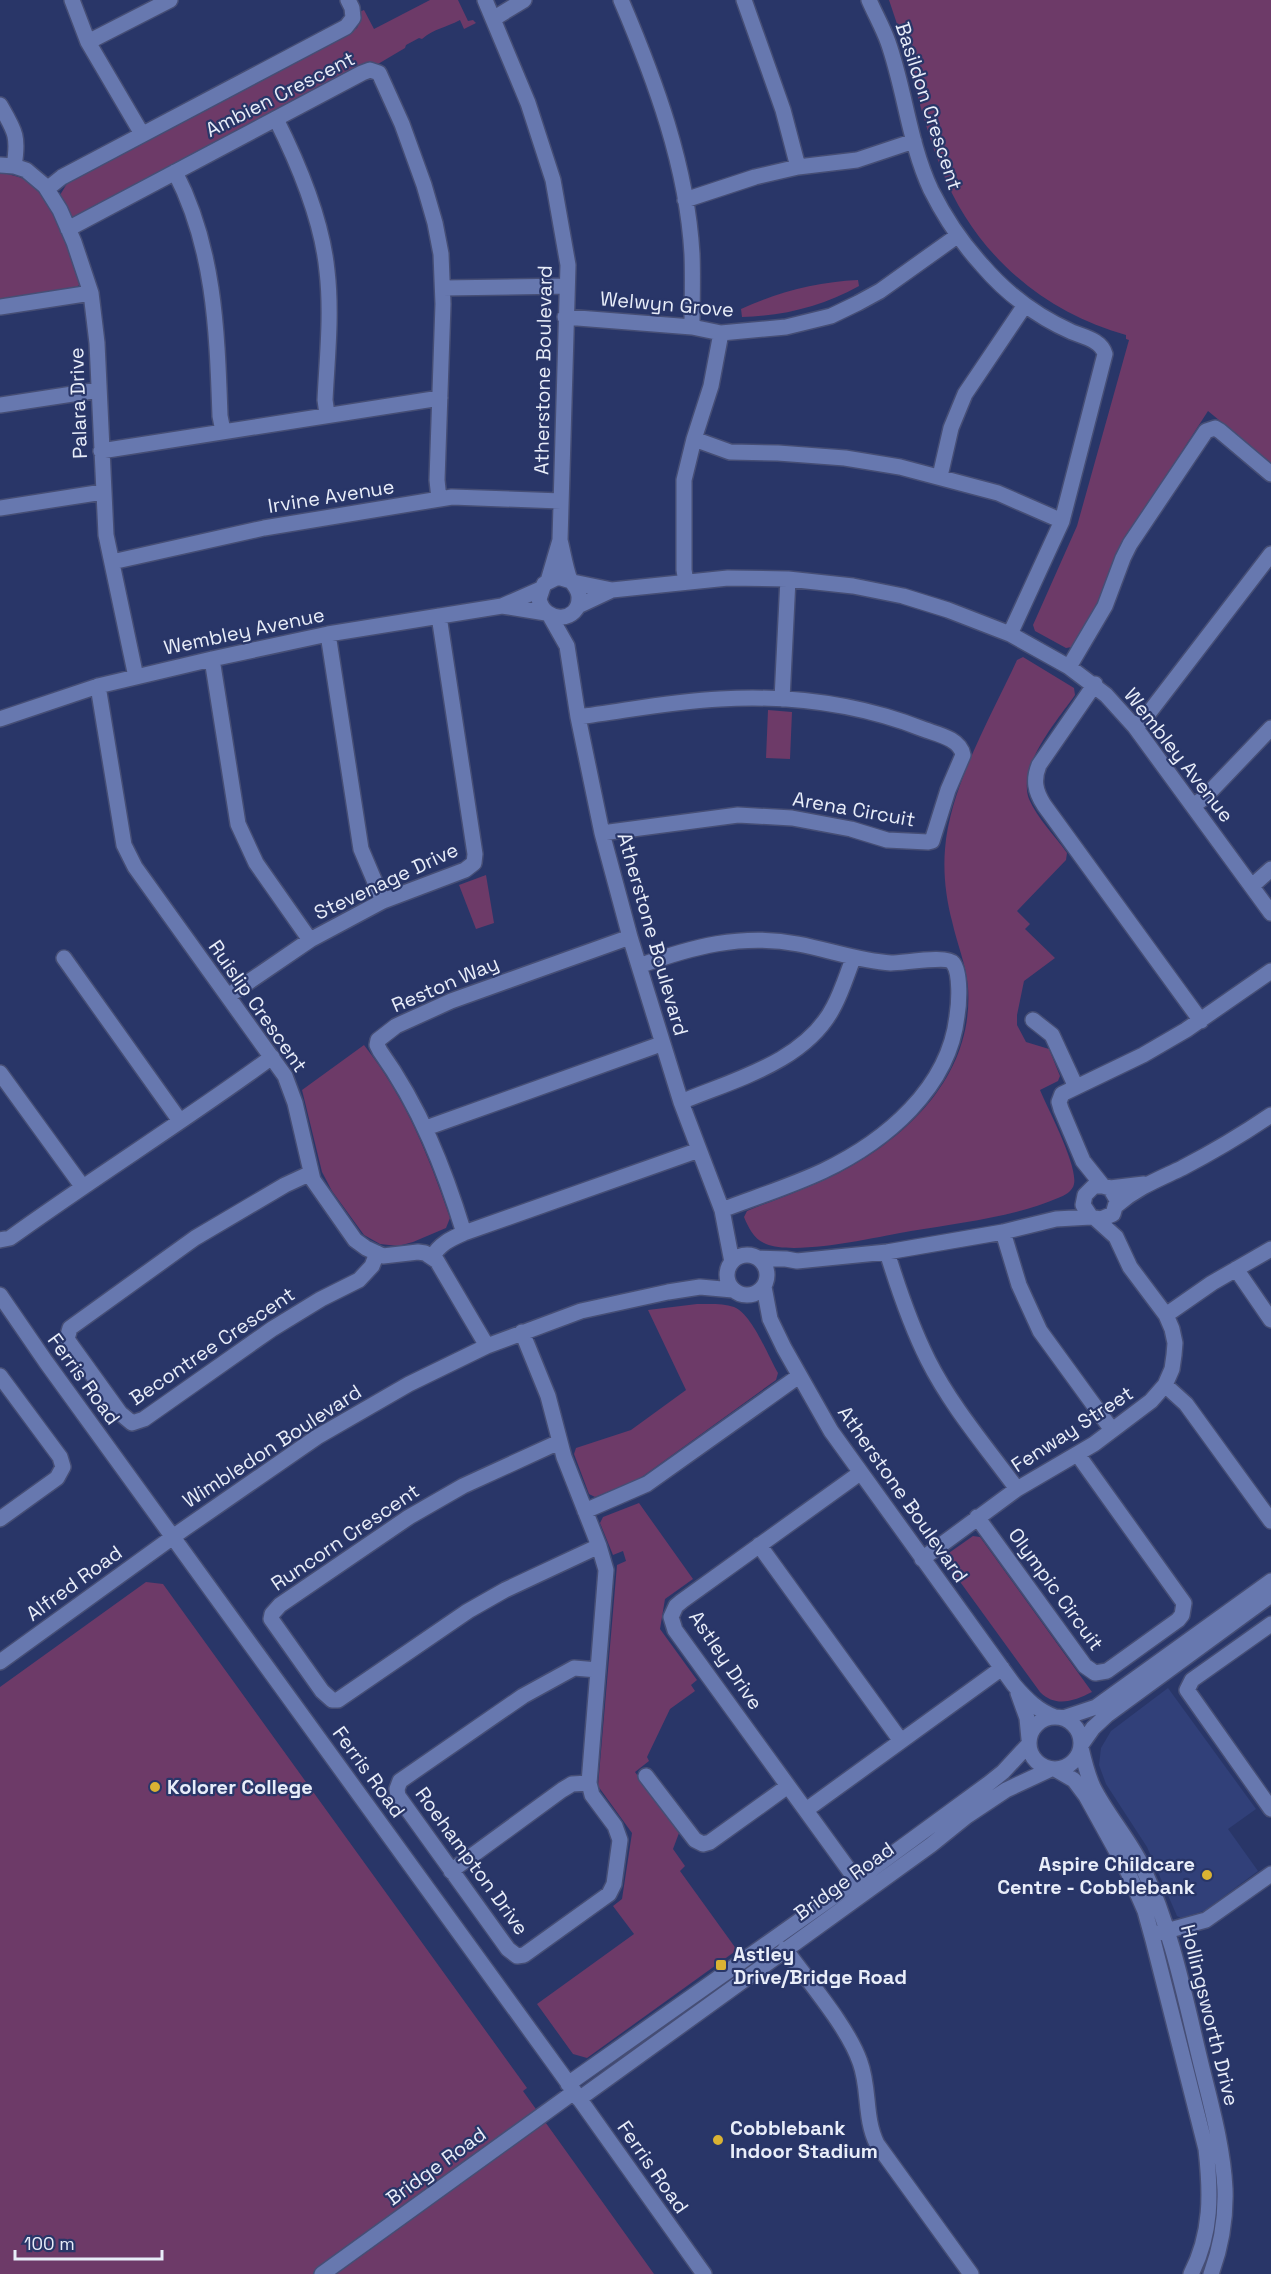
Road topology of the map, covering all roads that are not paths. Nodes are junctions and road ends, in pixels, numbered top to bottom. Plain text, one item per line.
1 (72, 0) edge
2 (170, 0) edge
3 (348, 0) edge
4 (484, 0) edge
5 (524, 0) edge
6 (621, 0) edge
7 (744, 0) edge
8 (869, 0) edge
9 (493, 19) junction
10 (88, 42) junction
11 (0, 105) edge
12 (276, 119) junction
13 (142, 134) junction
14 (914, 141) junction
15 (7, 165) edge
16 (798, 167) junction
17 (175, 172) junction
18 (46, 189) junction
19 (685, 201) junction
20 (68, 229) junction
21 (957, 236) junction
22 (567, 286) junction
23 (443, 288) junction
24 (91, 293) junction
25 (1025, 305) junction
26 (0, 307) edge
27 (565, 317) junction
28 (692, 327) junction
29 (721, 333) junction
30 (99, 390) junction
31 (440, 398) junction
32 (0, 405) edge
33 (327, 414) junction
34 (223, 431) junction
35 (694, 439) junction
36 (101, 450) junction
37 (1271, 474) edge
38 (940, 476) junction
39 (103, 492) junction
40 (440, 499) junction
41 (561, 501) junction
42 (0, 508) edge
43 (1062, 521) junction
44 (560, 540) junction
45 (1271, 554) edge
46 (112, 562) junction
47 (788, 579) junction
48 (572, 581) junction
49 (686, 582) junction
50 (544, 585) junction
51 (612, 590) junction
52 (502, 606) junction
53 (576, 609) junction
54 (548, 614) junction
55 (440, 616) junction
56 (328, 634) junction
57 (1010, 634) junction
58 (567, 646) junction
59 (212, 658) junction
60 (1068, 667) junction
61 (136, 677) junction
62 (1095, 684) junction
63 (98, 686) junction
64 (782, 699) junction
65 (578, 717) junction
66 (0, 719) edge
67 (1135, 727) junction
68 (1271, 728) edge
69 (1193, 806) junction
70 (602, 832) junction
71 (1271, 869) edge
72 (1252, 886) junction
73 (383, 902) junction
74 (1271, 913) edge
75 (630, 937) junction
76 (310, 940) junction
77 (64, 958) dead end
78 (853, 959) junction
79 (639, 966) junction
80 (1271, 971) edge
81 (228, 996) junction
82 (1033, 1020) dead end
83 (1201, 1022) junction
84 (661, 1044) junction
85 (272, 1057) junction
86 (0, 1073) edge
87 (1076, 1087) junction
88 (681, 1102) junction
89 (1271, 1115) edge
90 (180, 1121) junction
91 (426, 1128) junction
92 (699, 1150) junction
93 (1083, 1161) junction
94 (311, 1173) junction
95 (1144, 1184) junction
96 (82, 1186) junction
97 (1106, 1187) junction
98 (1084, 1198) junction
99 (1116, 1208) junction
100 (722, 1210) junction
101 (1056, 1218) junction
102 (1094, 1218) junction
103 (726, 1225) junction
104 (1003, 1232) junction
105 (464, 1233) junction
106 (1116, 1237) junction
107 (0, 1240) edge
108 (1271, 1250) edge
109 (887, 1252) junction
110 (377, 1253) junction
111 (432, 1257) junction
112 (752, 1257) junction
113 (797, 1261) junction
114 (730, 1267) junction
115 (1236, 1269) junction
116 (766, 1283) junction
117 (700, 1287) junction
118 (739, 1293) junction
119 (0, 1295) edge
120 (1166, 1315) junction
121 (770, 1319) junction
122 (1271, 1320) edge
123 (522, 1332) junction
124 (487, 1346) junction
125 (799, 1376) junction
126 (1, 1380) edge
127 (1165, 1385) junction
128 (1112, 1430) junction
129 (559, 1442) junction
130 (1078, 1455) junction
131 (860, 1473) junction
132 (1017, 1489) junction
133 (585, 1511) junction
134 (977, 1517) junction
135 (0, 1519) edge
136 (1271, 1521) edge
137 (173, 1537) junction
138 (759, 1545) junction
139 (599, 1546) junction
140 (922, 1559) junction
141 (1271, 1581) edge
142 (1271, 1595) edge
143 (1271, 1624) edge
144 (0, 1662) edge
145 (1002, 1668) junction
146 (598, 1670) junction
147 (1014, 1685) junction
148 (1059, 1718) junction
149 (901, 1741) junction
150 (1029, 1743) junction
151 (1081, 1747) junction
152 (1053, 1769) junction
153 (646, 1776) dead end
154 (589, 1783) junction
155 (788, 1786) junction
156 (1271, 1809) edge
157 (806, 1810) junction
158 (451, 1871) junction
159 (1271, 1874) edge
160 (861, 1886) junction
161 (1168, 1931) junction
162 (1152, 1935) junction
163 (785, 1949) junction
164 (574, 2092) junction
165 (1206, 2118) junction
166 (322, 2274) edge
167 (704, 2274) edge
168 (971, 2274) edge
169 (1192, 2274) edge
170 (1211, 2274) edge

1 - 10 street
2 - 10 street
3 - 13 street
4 - 9 street, Atherstone Boulevard
5 - 9 street
6 - 19 street
7 - 16 street
8 - 14 street, Basildon Crescent
9 - 22 street, Atherstone Boulevard
10 - 13 street
11 - 15 street
12 - 17 street, Ambien Crescent
12 - 23 street, Ambien Crescent
12 - 33 street
13 - 18 street
14 - 16 street
14 - 21 street, Basildon Crescent
15 - 18 street, Palara Drive
16 - 19 street
17 - 20 street, Ambien Crescent
17 - 34 street
18 - 20 street, Palara Drive
19 - 28 street
20 - 24 street, Palara Drive
21 - 25 street, Basildon Crescent
21 - 29 street, Welwyn Grove
22 - 23 street
22 - 27 street, Atherstone Boulevard
23 - 31 street, Ambien Crescent
24 - 26 street
24 - 30 street, Palara Drive
25 - 38 street
25 - 43 street, Basildon Crescent
27 - 28 street, Welwyn Grove
27 - 41 street, Atherstone Boulevard
28 - 29 street, Welwyn Grove
29 - 35 street
30 - 32 street
30 - 36 street, Palara Drive
31 - 33 street
31 - 40 street, Ambien Crescent
33 - 34 street
34 - 36 street
35 - 38 street
35 - 49 street
36 - 39 street, Palara Drive
37 - 60 street
38 - 43 street
39 - 42 street
39 - 46 street, Palara Drive
40 - 41 street, Irvine Avenue
40 - 46 street, Irvine Avenue
41 - 44 street, Atherstone Boulevard
43 - 57 street, Basildon Crescent
44 - 48 street, Atherstone Boulevard
44 - 50 street, Atherstone Boulevard
45 - 67 street
46 - 61 street, Palara Drive
47 - 49 street, Wembley Avenue
47 - 57 street, Wembley Avenue
47 - 64 street
48 - 50 street
48 - 51 street, Wembley Avenue
48 - 53 street
49 - 51 street, Wembley Avenue
50 - 52 street, Wembley Avenue
50 - 54 street
51 - 53 street, Wembley Avenue
52 - 54 street, Wembley Avenue
52 - 55 street, Wembley Avenue
53 - 54 street
53 - 58 street, Atherstone Boulevard
54 - 58 street, Atherstone Boulevard
55 - 56 street, Wembley Avenue
55 - 73 street, Stevenage Drive
56 - 59 street, Wembley Avenue
56 - 73 street
57 - 60 street, Wembley Avenue
58 - 65 street, Atherstone Boulevard
59 - 61 street, Wembley Avenue
59 - 76 street
60 - 62 street, Wembley Avenue
61 - 63 street, Wembley Avenue
62 - 67 street, Wembley Avenue
62 - 83 street
63 - 66 street, Wembley Avenue
63 - 81 street, Ruislip Crescent
64 - 65 street, Arena Circuit
64 - 70 street, Arena Circuit
65 - 70 street, Atherstone Boulevard
67 - 69 street, Wembley Avenue
68 - 69 street
69 - 72 street, Wembley Avenue
70 - 75 street, Atherstone Boulevard
71 - 72 street
72 - 74 street, Wembley Avenue
73 - 76 street, Stevenage Drive
75 - 79 street, Atherstone Boulevard
75 - 91 street, Reston Way
76 - 81 street, Stevenage Drive
77 - 90 street
78 - 79 street
78 - 88 street
78 - 100 street
79 - 84 street, Atherstone Boulevard
80 - 83 street
81 - 85 street, Ruislip Crescent
82 - 87 street
83 - 87 street
84 - 88 street, Atherstone Boulevard
84 - 91 street
85 - 90 street
85 - 94 street, Ruislip Crescent
86 - 96 street
87 - 93 street
88 - 92 street, Atherstone Boulevard
89 - 95 street
90 - 96 street
91 - 105 street, Reston Way
92 - 100 street, Atherstone Boulevard
92 - 105 street
93 - 97 street
93 - 98 street
94 - 110 street, Ruislip Crescent
94 - 110 street, Becontree Crescent
95 - 97 street
95 - 99 street
96 - 107 street
97 - 98 street
97 - 99 street
98 - 101 street
98 - 102 street
99 - 102 street
99 - 106 street, Fenway Street
100 - 103 street, Atherstone Boulevard
101 - 102 street
101 - 104 street
102 - 106 street, Fenway Street
103 - 112 street, Atherstone Boulevard
103 - 114 street, Atherstone Boulevard
104 - 109 street
104 - 128 street
105 - 111 street
106 - 120 street, Fenway Street
108 - 115 street
109 - 113 street
109 - 132 street
110 - 111 street
111 - 124 street
112 - 113 street
112 - 114 street
112 - 116 street
113 - 116 street
114 - 117 street, Wimbledon Boulevard
114 - 118 street
115 - 120 street
115 - 122 street
116 - 118 street
116 - 121 street, Atherstone Boulevard
117 - 118 street, Wimbledon Boulevard
117 - 123 street, Wimbledon Boulevard
118 - 121 street, Atherstone Boulevard
119 - 137 street, Ferris Road
120 - 127 street, Fenway Street
121 - 125 street, Atherstone Boulevard
123 - 124 street, Wimbledon Boulevard
123 - 129 street
124 - 137 street, Wimbledon Boulevard
125 - 131 street, Atherstone Boulevard
125 - 133 street
126 - 135 street
127 - 128 street, Fenway Street
127 - 136 street
128 - 130 street, Fenway Street
129 - 133 street
129 - 139 street, Runcorn Crescent
130 - 132 street, Fenway Street
130 - 134 street, Olympic Circuit
131 - 138 street, Astley Drive
131 - 140 street, Atherstone Boulevard
132 - 134 street, Fenway Street
133 - 139 street
134 - 140 street, Fenway Street
137 - 144 street, Alfred Road
137 - 164 street, Ferris Road
138 - 149 street
138 - 155 street, Astley Drive
139 - 146 street
140 - 145 street, Atherstone Boulevard
141 - 148 street
142 - 151 street
143 - 156 street
145 - 147 street, Atherstone Boulevard
145 - 149 street
146 - 154 street
146 - 158 street, Roehampton Drive
147 - 148 street, Atherstone Boulevard
147 - 150 street, Atherstone Boulevard
148 - 150 street
148 - 151 street
149 - 157 street
150 - 152 street
150 - 160 street, Bridge Road
151 - 152 street
151 - 161 street, Hollingsworth Drive
152 - 160 street, Bridge Road
152 - 162 street, Hollingsworth Drive
153 - 155 street
154 - 158 street
154 - 158 street, Roehampton Drive
155 - 157 street, Astley Drive
157 - 160 street, Astley Drive
159 - 161 street
160 - 163 street, Bridge Road
160 - 164 street, Bridge Road
161 - 162 street
161 - 165 street, Hollingsworth Drive
162 - 165 street, Hollingsworth Drive
163 - 164 street, Bridge Road
163 - 168 street
164 - 166 street, Bridge Road
164 - 167 street, Ferris Road
165 - 169 street, Hollingsworth Drive
165 - 170 street, Hollingsworth Drive

